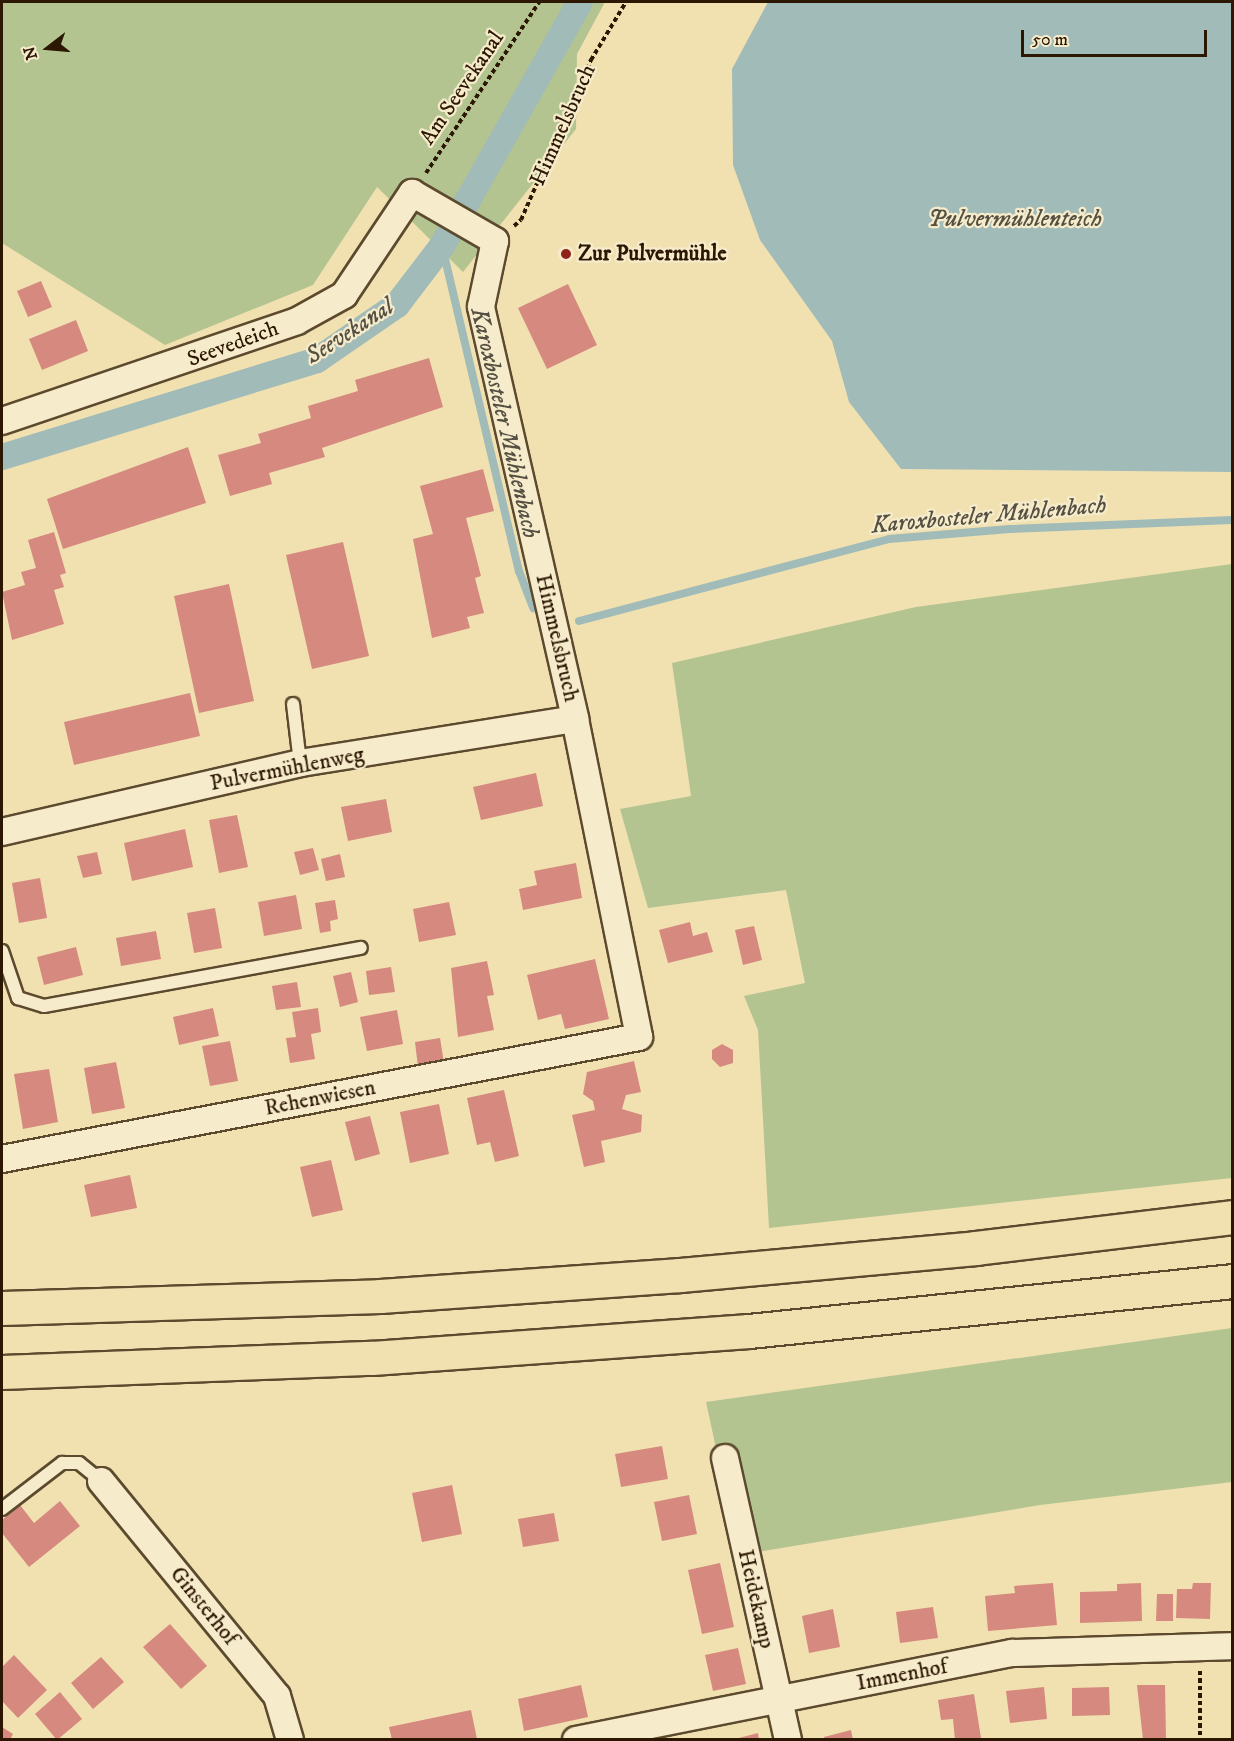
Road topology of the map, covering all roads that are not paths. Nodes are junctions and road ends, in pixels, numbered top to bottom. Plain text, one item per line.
1 (490, 238) joint
2 (2, 421) edge
3 (293, 704) dead end
4 (575, 719) junction
5 (300, 764) junction
6 (2, 832) edge
7 (361, 948) dead end
8 (2, 951) edge
9 (639, 1037) joint
10 (2, 1159) edge
11 (1233, 1217) edge
12 (1233, 1281) edge
13 (2, 1308) edge
14 (2, 1372) edge
15 (725, 1458) dead end
16 (101, 1481) joint
17 (2, 1509) edge
18 (1233, 1646) edge
19 (779, 1700) junction
20 (290, 1740) edge
21 (576, 1740) edge
22 (788, 1740) edge

1 - 2 street, Seevedeich
1 - 4 street, Himmelsbruch
3 - 5 lane
4 - 5 street, Pulvermühlenweg
4 - 9 street, Himmelsbruch
5 - 6 street, Pulvermühlenweg
7 - 8 lane
9 - 10 street, Rehenwiesen
11 - 13 highway
12 - 14 highway
15 - 19 street, Heidekamp
16 - 17 lane
16 - 20 street, Ginsterhof
18 - 19 street, Immenhof
19 - 21 street, Immenhof
19 - 22 street, Heidekamp

